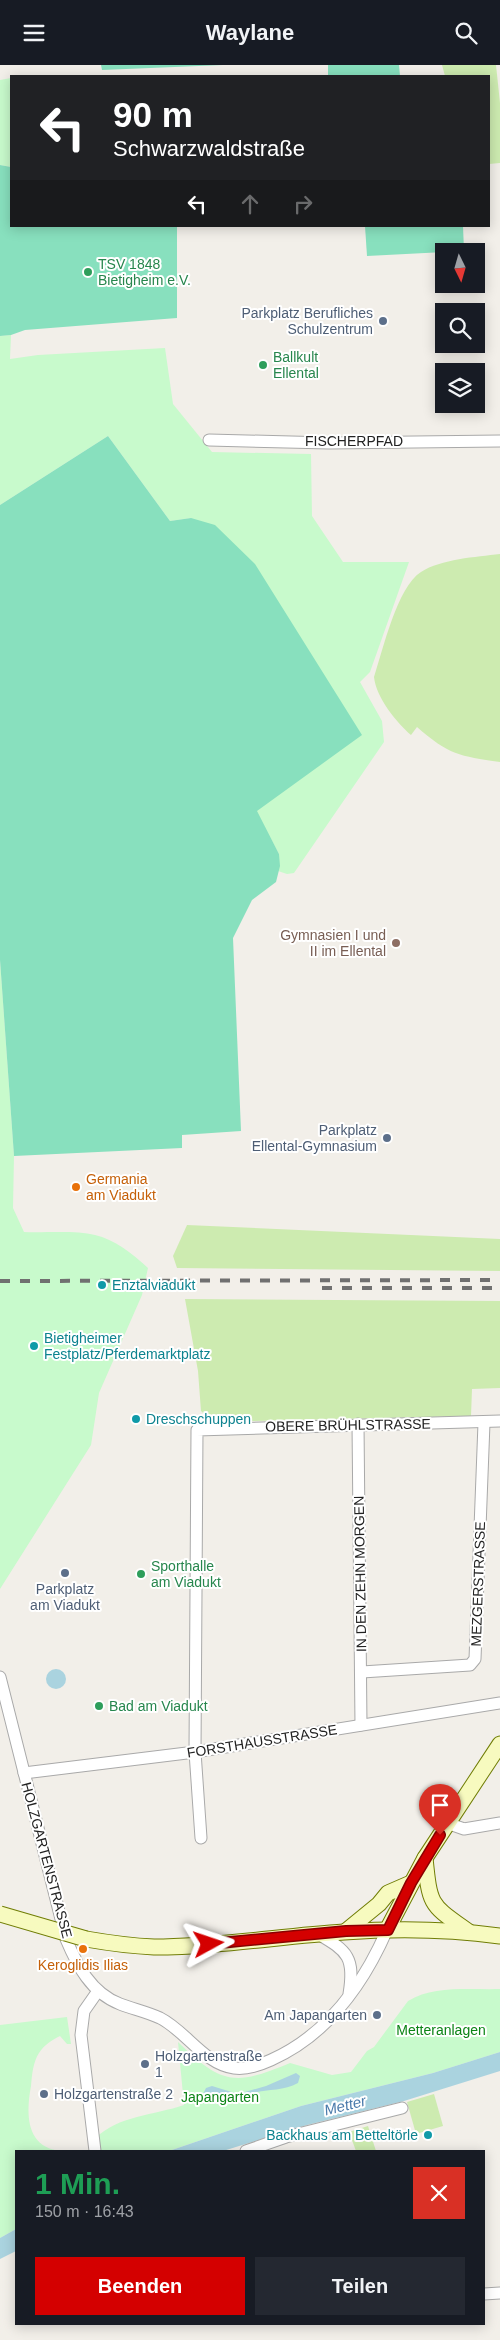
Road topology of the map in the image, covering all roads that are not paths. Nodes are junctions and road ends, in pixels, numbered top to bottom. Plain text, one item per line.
1 (209, 440) dead end
2 (500, 441) edge
3 (500, 1421) edge
4 (484, 1423) junction
5 (358, 1424) junction
6 (362, 1671) junction
7 (0, 1677) edge
8 (500, 1703) edge
9 (361, 1725) junction
10 (500, 1744) edge
11 (195, 1752) junction
12 (24, 1773) junction
13 (447, 1823) junction
14 (500, 1823) edge
15 (201, 1838) dead end
16 (425, 1858) junction
17 (411, 1883) junction
18 (0, 1914) edge
19 (388, 1930) junction
20 (346, 1931) junction
21 (469, 1932) junction
22 (318, 1934) junction
23 (500, 1936) edge
24 (98, 1991) junction
25 (349, 1996) junction
26 (402, 2108) dead end
27 (95, 2150) edge
28 (249, 2150) edge
29 (500, 2293) edge
30 (485, 2294) edge

1 - 2 street, FISCHERPFAD
3 - 4 street, OBERE BRÜHLSTRASSE
4 - 5 street, OBERE BRÜHLSTRASSE
4 - 6 street, MEZGERSTRASSE
5 - 6 street, IN DEN ZEHN MORGEN
5 - 11 street, OBERE BRÜHLSTRASSE
6 - 9 street, IN DEN ZEHN MORGEN
7 - 12 street, HOLZGARTENSTRASSE
8 - 9 street, FORSTHAUSSTRASSE
9 - 11 street, FORSTHAUSSTRASSE
10 - 13 main road
11 - 12 street, FORSTHAUSSTRASSE
11 - 15 street
12 - 24 street, HOLZGARTENSTRASSE
13 - 14 street
13 - 16 main road
16 - 17 main road
16 - 21 main road
17 - 19 main road
17 - 20 main road
18 - 22 main road, bridge
19 - 20 main road
19 - 21 main road
19 - 25 street
20 - 22 main road
21 - 23 main road
22 - 25 street
24 - 25 street
24 - 27 street
26 - 28 street
29 - 30 street

